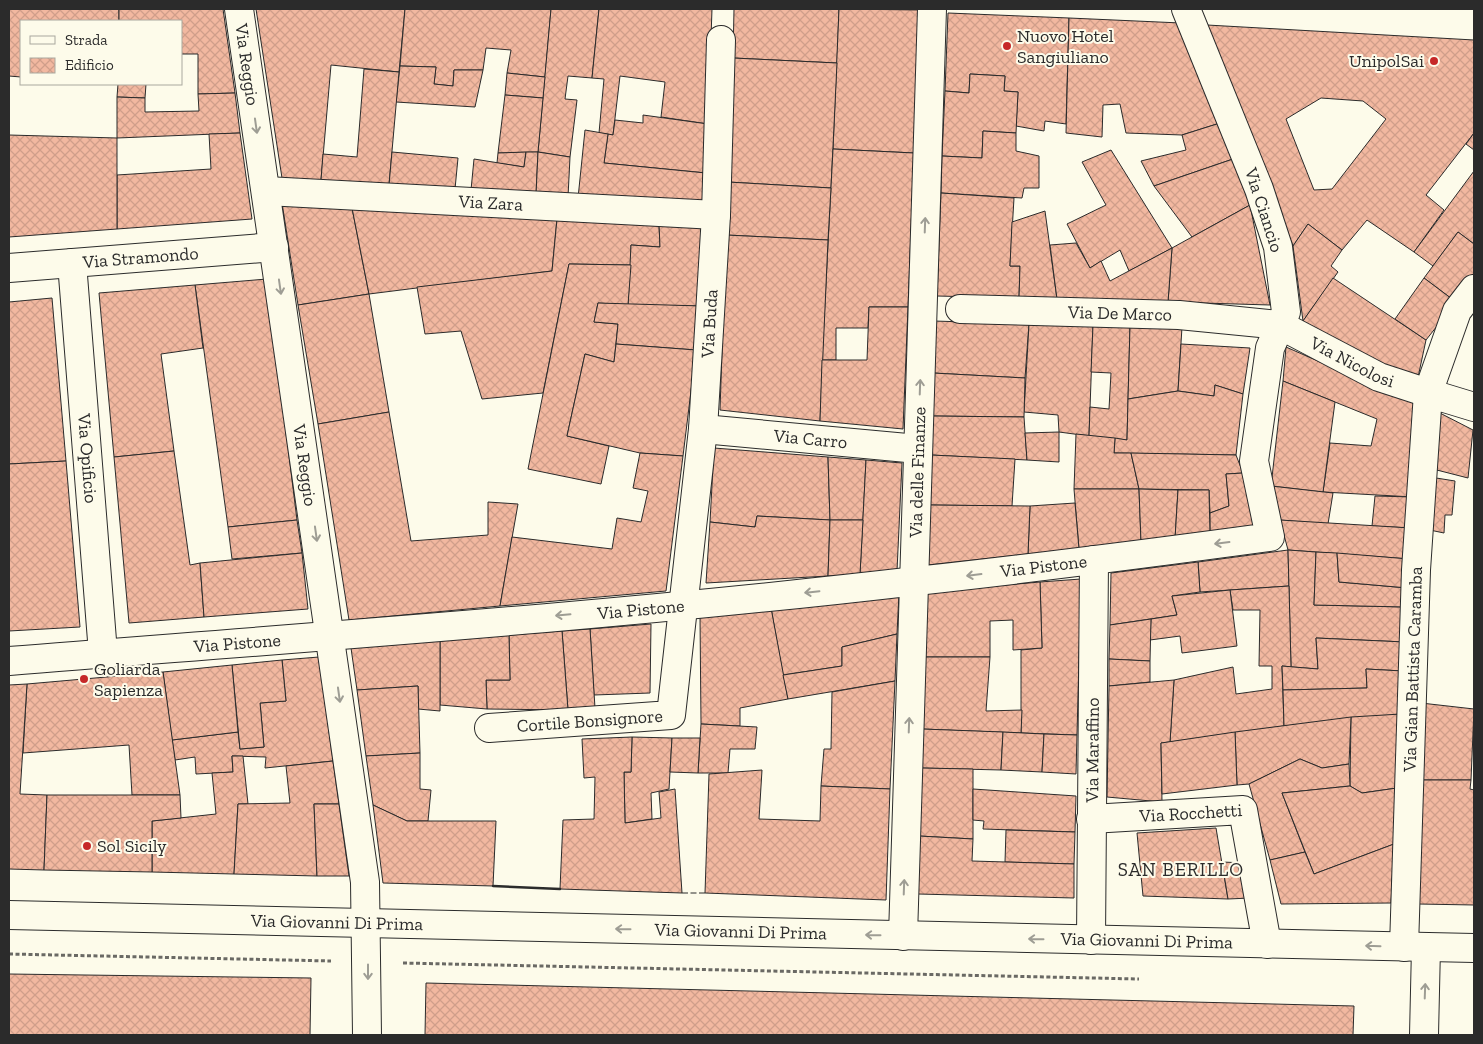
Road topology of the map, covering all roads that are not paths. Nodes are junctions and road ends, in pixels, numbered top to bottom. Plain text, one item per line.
1 (239, 9) edge
2 (932, 9) edge
3 (1186, 9) edge
4 (721, 40) dead end
5 (266, 191) junction
6 (716, 215) junction
7 (274, 247) junction
8 (72, 263) junction
9 (9, 268) edge
10 (1474, 289) edge
11 (960, 309) dead end
12 (1280, 325) junction
13 (1428, 393) junction
14 (1474, 407) edge
15 (703, 429) junction
16 (918, 449) junction
17 (1270, 537) joint
18 (1094, 560) junction
19 (914, 582) junction
20 (682, 605) junction
21 (330, 636) junction
22 (103, 654) junction
23 (9, 661) edge
24 (489, 728) dead end
25 (1091, 819) junction
26 (9, 915) edge
27 (368, 923) junction
28 (903, 936) junction
29 (1091, 940) junction
30 (1267, 944) junction
31 (1415, 947) junction
32 (1474, 948) edge
33 (368, 1035) edge
34 (1424, 1035) edge

1 -> 5 street, Via Reggio
16 -> 2 street, Via delle Finanze
3 - 12 street, Via Ciancio
4 - 6 street, Via Buda
5 - 6 street, Via Zara
5 - 7 street, Via Reggio
6 - 15 street, Via Buda
7 - 8 street, Via Stramondo
7 -> 21 street, Via Reggio
8 - 9 street, Via Stramondo
8 - 22 street, Via Opificio
10 - 13 street, Via Gian Battista Caramba
11 - 12 street, Via De Marco
12 - 13 street, Via Nicolosi
12 - 17 street, Via Ciancio
13 - 14 street, Via Nicolosi
13 - 31 street, Via Gian Battista Caramba
15 - 16 street, Via Carro
15 - 20 street, Via Buda
16 - 19 street, Via delle Finanze
17 -> 18 street, Via Pistone
18 -> 19 street, Via Pistone
18 - 25 street, Via Maraffino
19 -> 20 street, Via Pistone
28 -> 19 street, Via delle Finanze
20 -> 21 street, Via Pistone
20 - 24 street, Cortile Bonsignore
21 - 22 street, Via Pistone
21 -> 27 street, Via Reggio
22 - 23 street, Via Pistone
25 - 29 street, Via Maraffino
25 - 30 street, Via Rocchetti
26 - 27 street, Via Giovanni Di Prima
28 -> 27 street, Via Giovanni Di Prima
27 -> 33 street, Via Reggio
29 -> 28 street, Via Giovanni Di Prima
29 - 30 street, Via Giovanni Di Prima
31 -> 30 street, Via Giovanni Di Prima
31 - 32 street, Via Giovanni Di Prima
34 -> 31 street, Via Gian Battista Caramba

